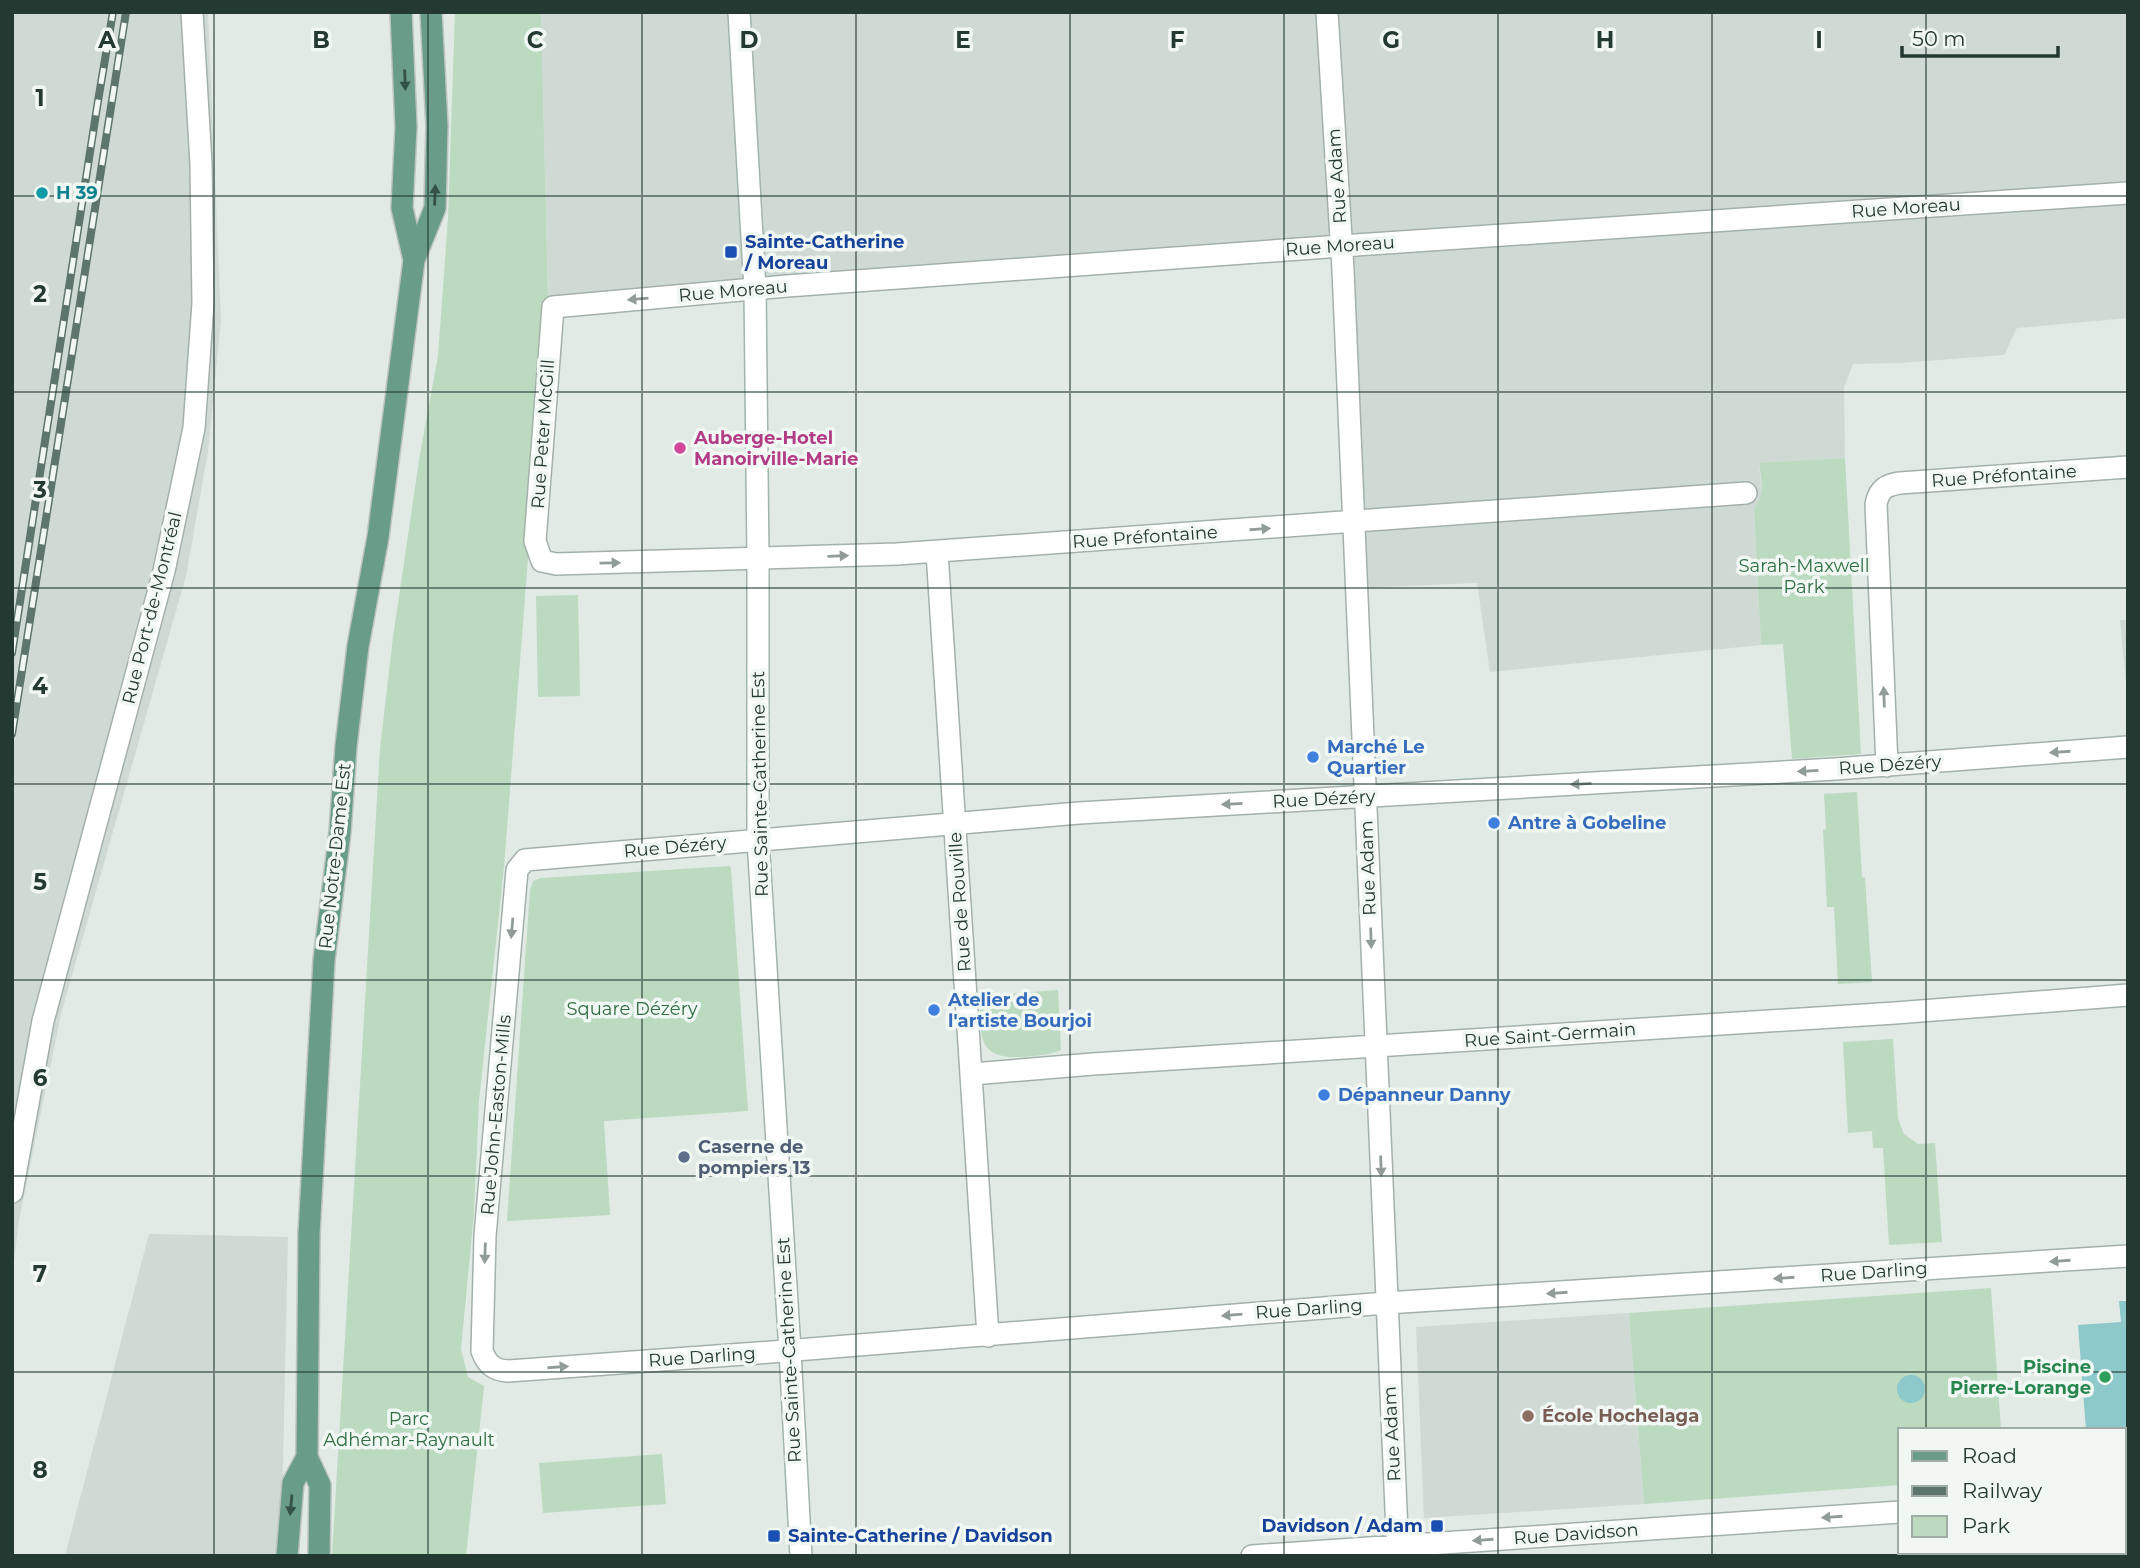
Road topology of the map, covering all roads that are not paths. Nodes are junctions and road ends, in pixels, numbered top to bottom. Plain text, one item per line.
1 (192, 12) edge
2 (401, 12) edge
3 (431, 12) edge
4 (739, 12) edge
5 (1327, 12) edge
6 (2128, 193) edge
7 (1341, 246) junction
8 (414, 260) junction
9 (755, 289) junction
10 (553, 307) joint
11 (2128, 467) edge
12 (1746, 493) dead end
13 (1354, 522) junction
14 (937, 552) junction
15 (758, 559) junction
16 (542, 561) joint
17 (2128, 747) edge
18 (1887, 766) junction
19 (1365, 797) junction
20 (955, 824) junction
21 (758, 840) junction
22 (523, 862) joint
23 (2128, 995) edge
24 (1376, 1047) junction
25 (972, 1074) junction
26 (12, 1192) edge
27 (2128, 1256) edge
28 (1386, 1303) junction
29 (988, 1336) junction
30 (790, 1351) junction
31 (491, 1367) joint
32 (307, 1457) junction
33 (1898, 1512) edge
34 (1397, 1551) edge
35 (287, 1556) edge
36 (319, 1556) edge
37 (801, 1556) edge
38 (1252, 1556) edge

1 - 26 street, Rue Port-de-Montréal
2 -> 8 main road, Rue Notre-Dame Est
8 -> 3 main road, Rue Notre-Dame Est
4 - 9 street, Rue Sainte-Catherine Est
5 - 7 street, Rue Adam
6 - 7 street, Rue Moreau
7 - 9 street, Rue Moreau
7 - 13 street, Rue Adam
8 - 32 main road, Rue Notre-Dame Est
9 -> 10 street, Rue Moreau
9 - 15 street, Rue Sainte-Catherine Est
10 - 16 street, Rue Peter McGill
18 -> 11 street, Rue Préfontaine
12 - 13 street, Rue Préfontaine
14 -> 13 street, Rue Préfontaine
13 - 19 street, Rue Adam
15 -> 14 street, Rue Préfontaine
14 - 20 street, Rue de Rouville
16 -> 15 street, Rue Préfontaine
15 - 21 street, Rue Sainte-Catherine Est
17 -> 18 street, Rue Dézéry
18 -> 19 street, Rue Dézéry
19 -> 20 street, Rue Dézéry
19 -> 24 street, Rue Adam
20 - 21 street, Rue Dézéry
20 - 25 street, Rue de Rouville
21 - 22 street, Rue Dézéry
21 - 30 street, Rue Sainte-Catherine Est
22 -> 31 street, Rue John-Easton-Mills
23 - 24 street, Rue Saint-Germain
24 - 25 street, Rue Saint-Germain
24 -> 28 street, Rue Adam
25 - 29 street, Rue de Rouville
27 -> 28 street, Rue Darling
28 -> 29 street, Rue Darling
28 - 34 street, Rue Adam
29 - 30 street, Rue Darling
31 -> 30 street, Rue Darling
30 - 37 street, Rue Sainte-Catherine Est
32 -> 35 main road, Rue Notre-Dame Est
32 - 36 main road, Rue Notre-Dame Est
33 -> 34 street, Rue Davidson
34 - 38 street, Rue Davidson

